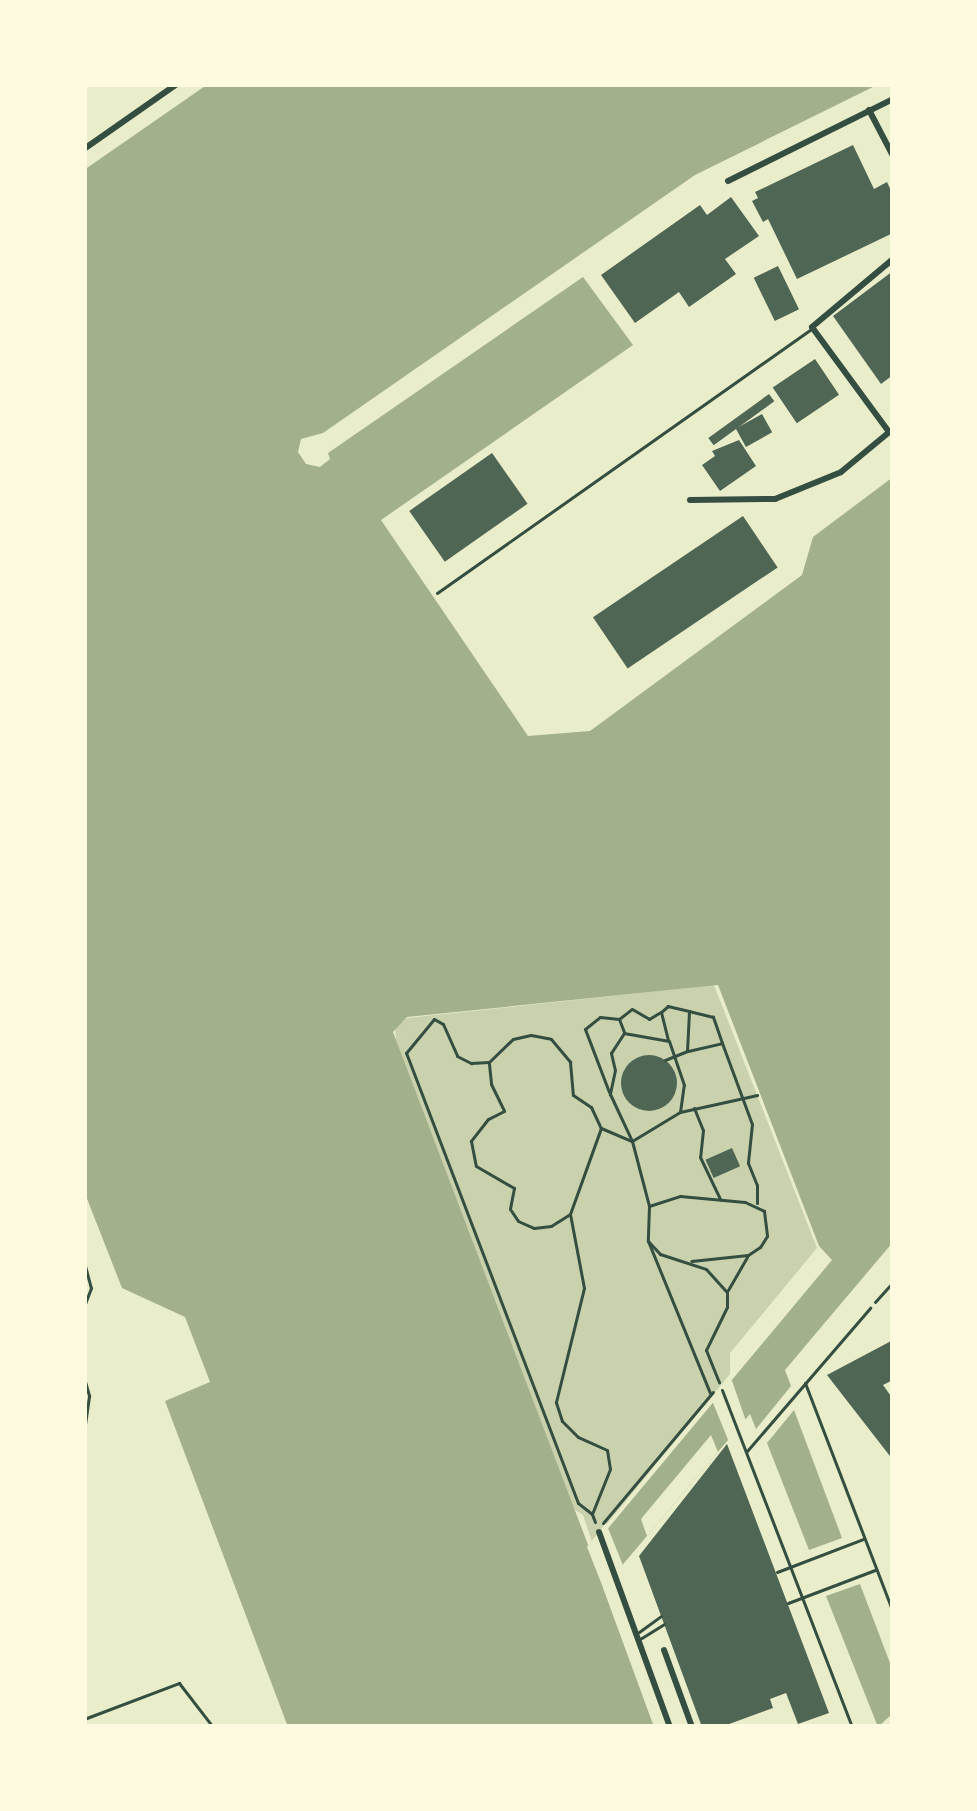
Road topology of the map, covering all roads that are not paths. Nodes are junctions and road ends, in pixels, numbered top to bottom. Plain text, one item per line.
1 (176, 84) edge
2 (893, 99) edge
3 (869, 110) junction
4 (84, 149) edge
5 (893, 156) edge
6 (728, 181) dead end
7 (893, 259) edge
8 (812, 328) junction
9 (891, 430) edge
10 (690, 500) dead end
11 (437, 593) dead end
12 (84, 1262) edge
13 (84, 1306) edge
14 (870, 1308) road end
15 (84, 1378) edge
16 (805, 1383) junction
17 (722, 1390) road end
18 (84, 1433) edge
19 (746, 1452) junction
20 (598, 1530) road end
21 (864, 1538) junction
22 (790, 1567) junction
23 (876, 1569) junction
24 (777, 1572) dead end
25 (802, 1598) junction
26 (788, 1603) dead end
27 (893, 1612) edge
28 (661, 1616) dead end
29 (664, 1624) dead end
30 (638, 1640) junction
31 (670, 1640) dead end
32 (668, 1649) joint
33 (84, 1719) edge
34 (851, 1725) edge
35 (213, 1727) edge
36 (670, 1727) edge
37 (692, 1727) edge

1 - 4 street
2 - 3 street
3 - 5 street
3 - 6 street
7 - 8 street
8 - 9 street
8 - 11 lane
9 - 10 street
12 - 13 lane
14 - 16 lane
15 - 18 lane
16 - 19 lane
16 - 21 lane
17 - 19 lane
19 - 22 lane
20 - 30 street
21 - 22 lane
21 - 23 lane
22 - 24 lane
22 - 25 lane
23 - 25 lane
23 - 27 lane
25 - 26 lane
25 - 34 lane
28 - 30 lane
29 - 30 lane
30 - 36 street
31 - 32 lane
32 - 37 street
33 - 35 lane

